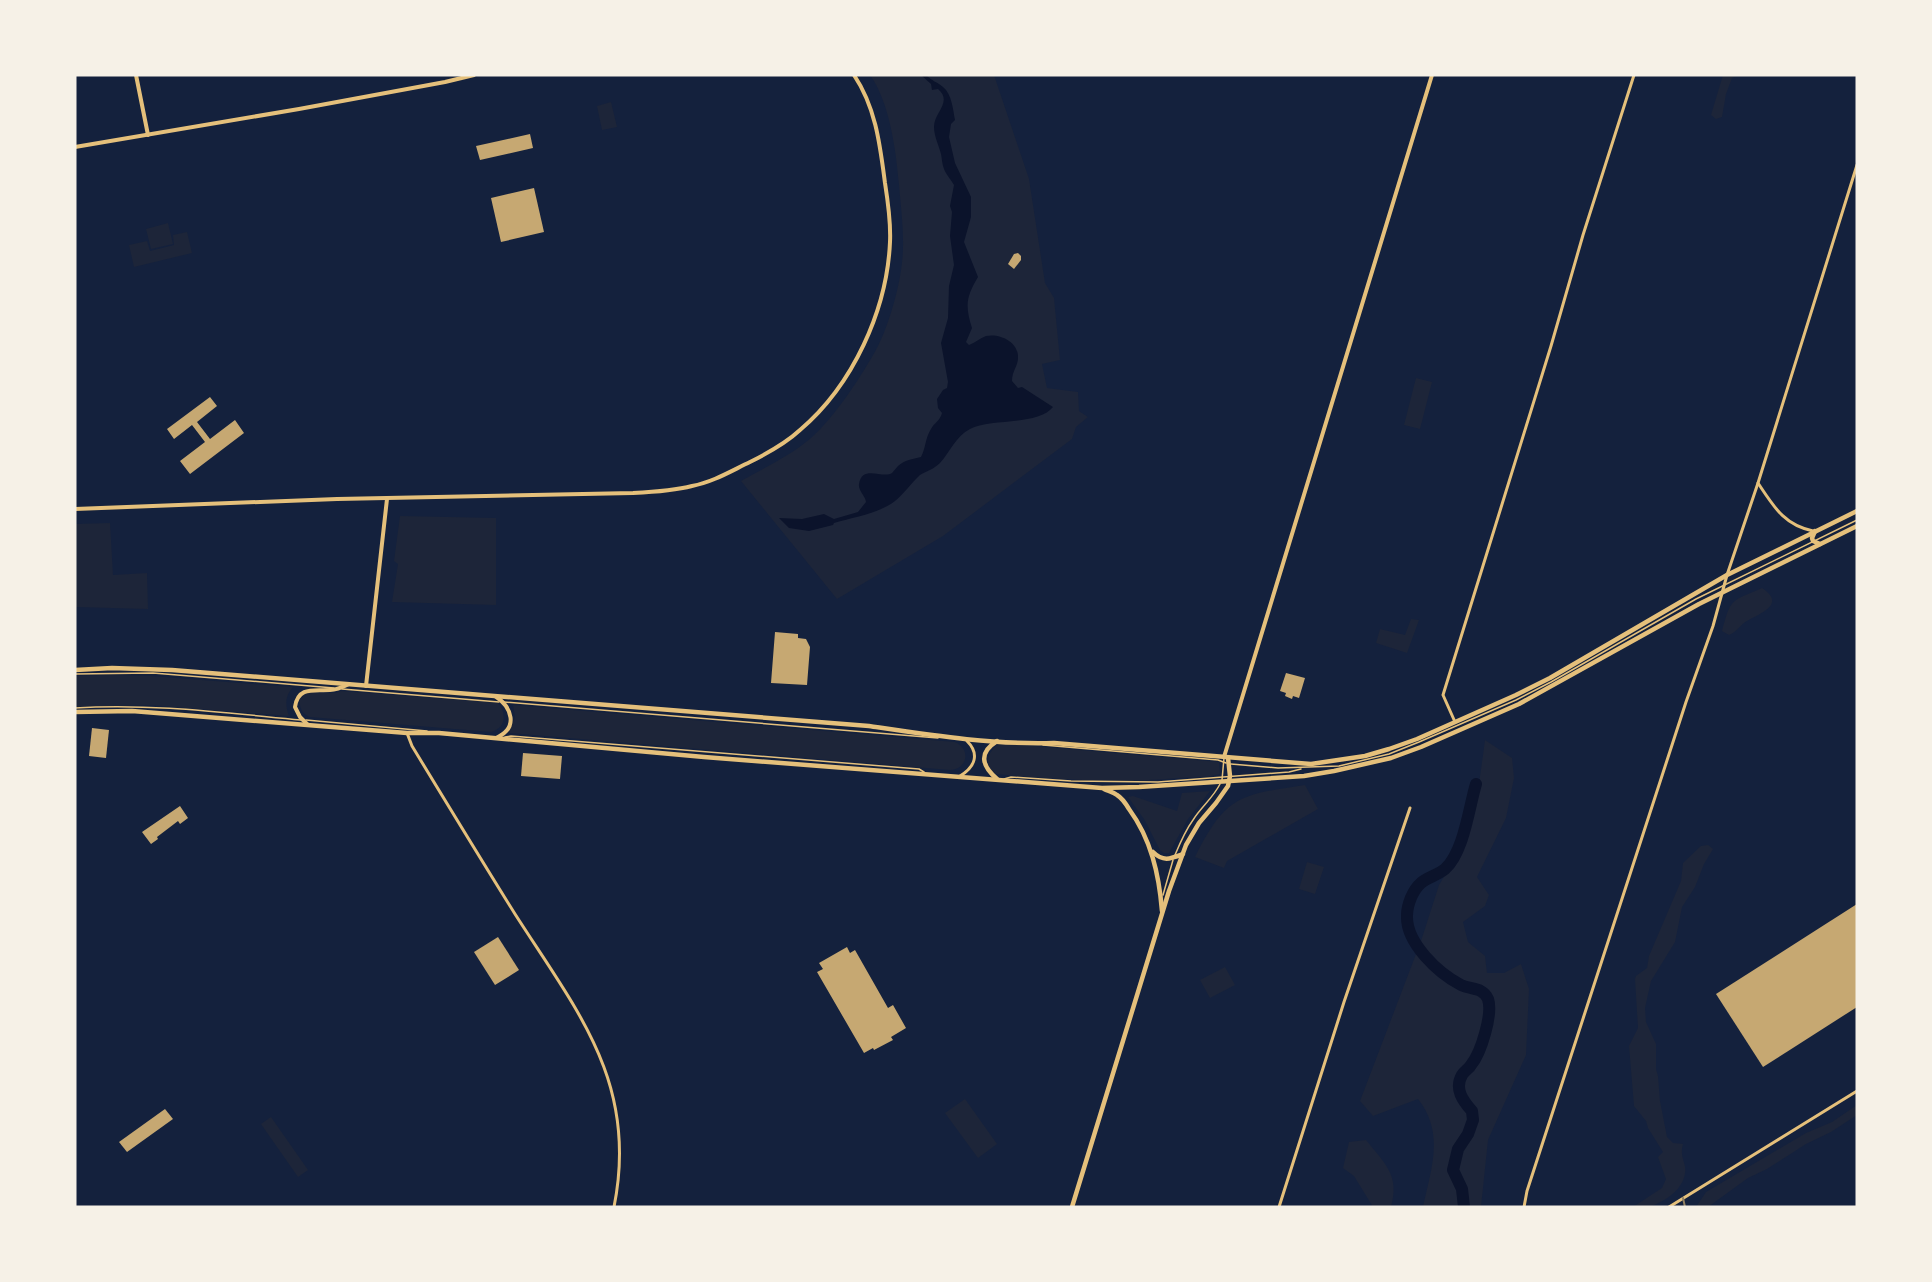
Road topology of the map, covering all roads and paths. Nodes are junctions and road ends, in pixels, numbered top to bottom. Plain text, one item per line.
1 (136, 75) edge
2 (474, 75) edge
3 (854, 75) edge
4 (1432, 75) edge
5 (1634, 75) edge
6 (148, 135) junction
7 (75, 147) edge
8 (1857, 165) edge
9 (1758, 483) junction
10 (387, 499) junction
11 (75, 509) edge
12 (1857, 511) edge
13 (1857, 520) edge
14 (1857, 526) edge
15 (1815, 531) junction
16 (1813, 541) junction
17 (1820, 544) junction
18 (1727, 575) junction
19 (1725, 584) junction
20 (1723, 592) junction
21 (75, 672) edge
22 (350, 684) junction
23 (366, 686) junction
24 (339, 688) junction
25 (495, 696) junction
26 (504, 702) junction
27 (75, 710) edge
28 (303, 720) junction
29 (1455, 722) junction
30 (308, 725) junction
31 (407, 733) junction
32 (440, 733) junction
33 (495, 738) junction
34 (961, 738) junction
35 (997, 741) junction
36 (1226, 760) junction
37 (1305, 768) junction
38 (958, 777) junction
39 (1230, 778) junction
40 (1222, 779) junction
41 (998, 780) junction
42 (1102, 788) junction
43 (1410, 808) dead end
44 (1152, 852) junction
45 (1183, 854) junction
46 (1174, 858) junction
47 (1161, 900) junction
48 (1162, 913) junction
49 (1857, 1091) edge
50 (614, 1207) edge
51 (1072, 1207) edge
52 (1280, 1207) edge
53 (1524, 1207) edge
54 (1669, 1207) edge

1 - 6 street
2 - 6 street
3 - 10 street
4 - 36 street
5 - 29 street
6 - 7 street
8 - 9 street
9 - 15 street
9 - 18 street
10 - 11 street
10 - 23 street
12 - 15 main road
13 - 16 lane
14 - 17 main road
15 - 16 main road
15 - 18 main road
16 - 17 main road
16 - 19 lane
17 - 20 main road
18 - 19 street
18 - 29 main road
19 - 20 street
19 - 37 lane
20 - 39 main road
20 - 53 street
21 - 22 main road
21 - 24 lane
22 - 23 main road
22 - 24 street
23 - 25 main road
24 - 26 lane
24 - 28 street
25 - 26 street
25 - 34 main road
26 - 33 street
26 - 34 lane
27 - 28 lane
27 - 30 main road
28 - 30 street
28 - 32 lane
29 - 36 main road
30 - 31 main road
31 - 32 main road
31 - 50 street
32 - 33 main road
33 - 38 main road
34 - 35 main road
34 - 38 street
35 - 36 main road
35 - 41 main road
36 - 37 lane
36 - 39 main road
36 - 40 lane
37 - 39 lane
38 - 41 main road
39 - 40 main road
39 - 45 main road
40 - 41 lane
40 - 42 main road
40 - 46 lane
41 - 42 main road
42 - 44 main road
43 - 52 street
44 - 46 main road
44 - 47 main road
45 - 46 main road
45 - 48 main road
46 - 47 lane
47 - 48 main road
48 - 51 main road
49 - 54 street

